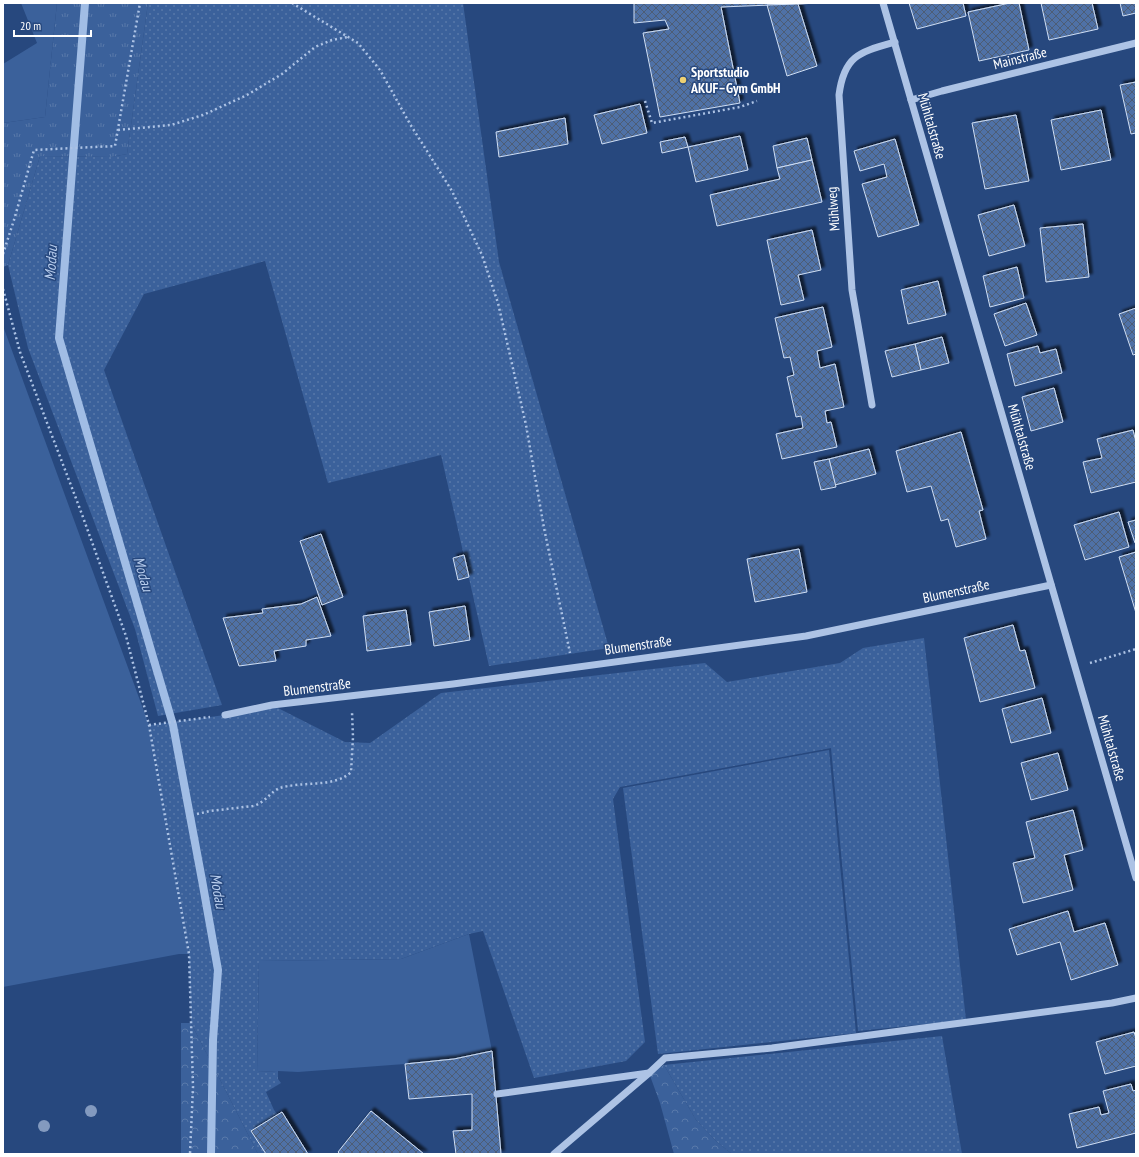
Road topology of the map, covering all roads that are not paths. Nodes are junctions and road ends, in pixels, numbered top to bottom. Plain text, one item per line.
1 (883, 3) edge
2 (895, 42) junction
3 (1136, 43) edge
4 (911, 100) junction
5 (872, 405) dead end
6 (1051, 585) junction
7 (225, 715) road end
8 (1136, 878) edge
9 (1136, 998) edge
10 (649, 1073) junction
11 (497, 1094) dead end
12 (554, 1154) edge

1 - 2 street, Mühltalstraße
2 - 4 street, Mühltalstraße
2 - 5 street, Mühlweg
3 - 4 street, Mainstraße
4 - 6 street, Mühltalstraße
6 - 7 street, Blumenstraße
6 - 8 street, Mühltalstraße
9 - 10 street
10 - 11 street
10 - 12 street

